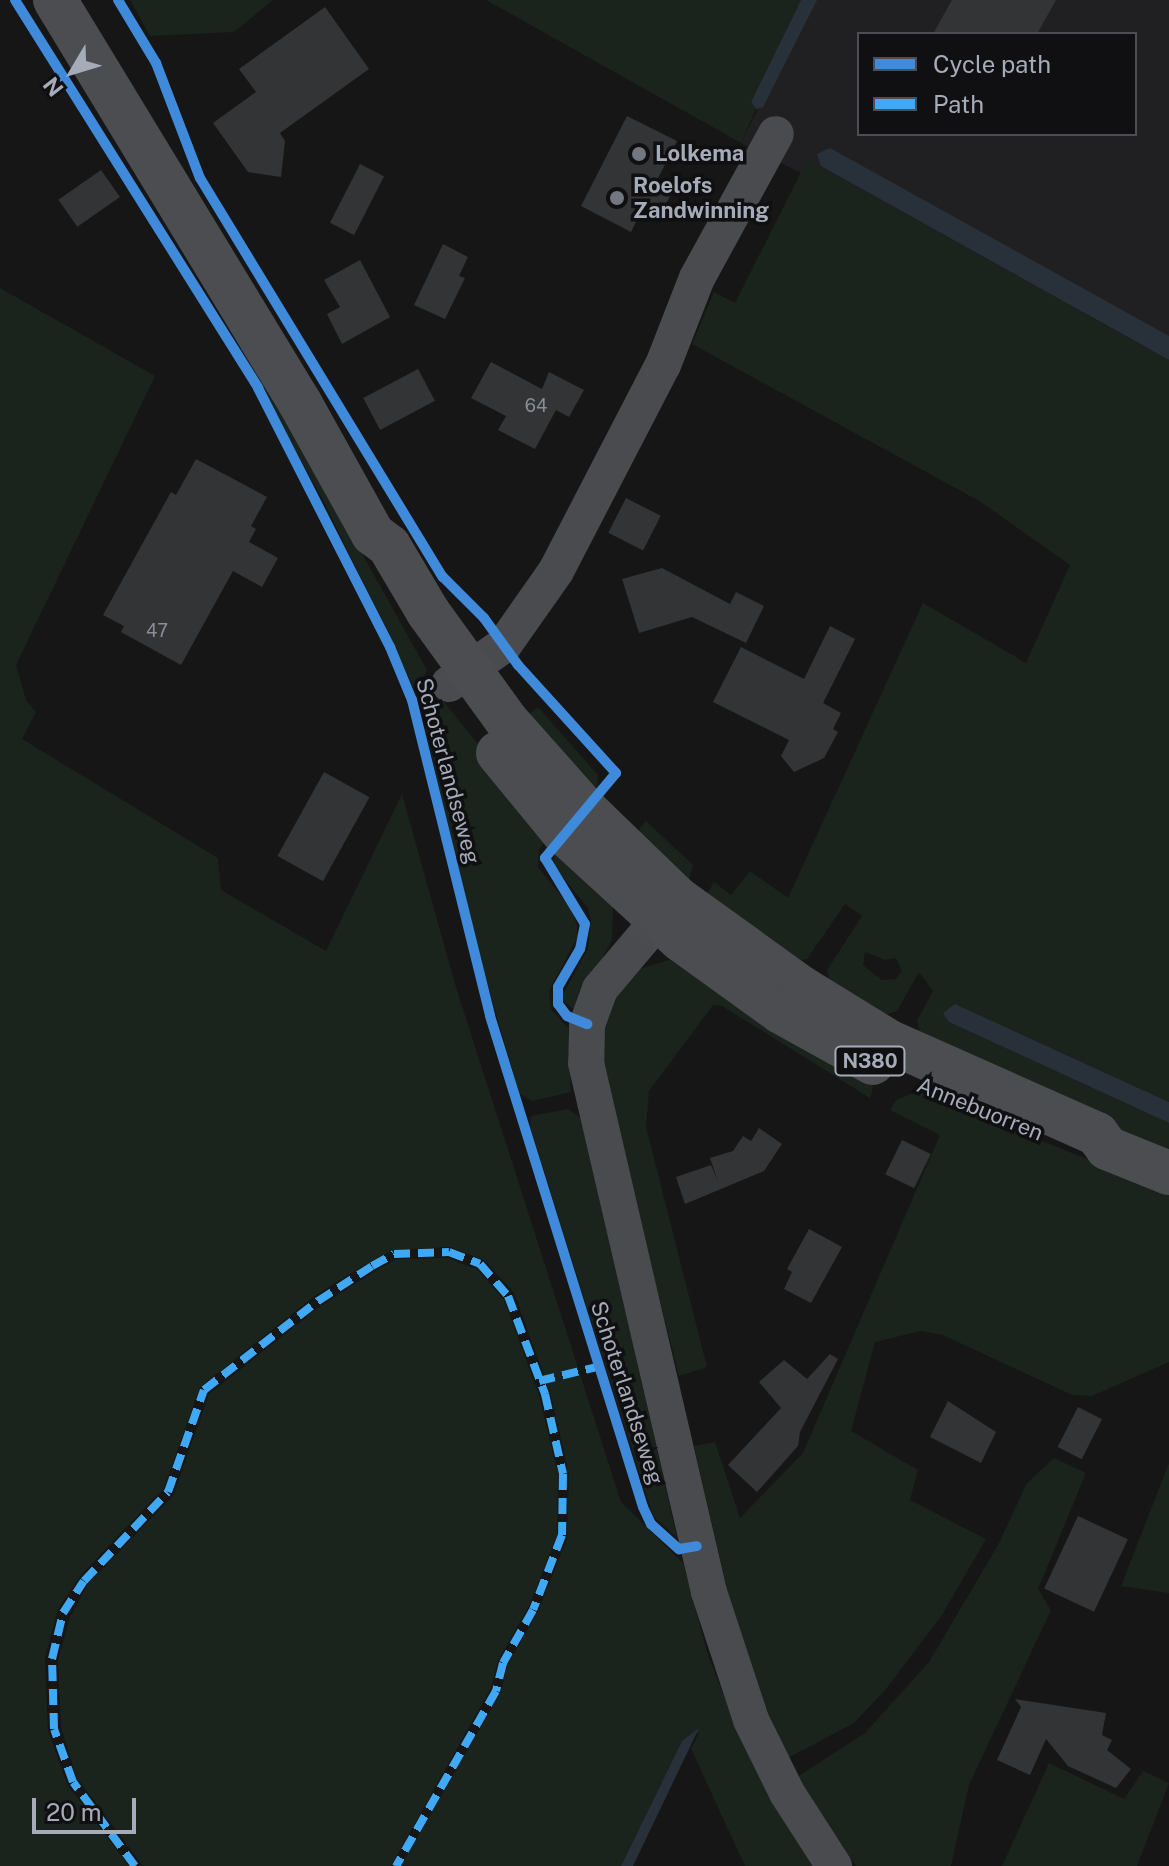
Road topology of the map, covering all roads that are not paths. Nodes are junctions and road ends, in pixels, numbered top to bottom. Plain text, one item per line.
1 (55, 0) edge
2 (776, 134) dead end
3 (459, 678) junction
4 (667, 909) junction
5 (1169, 1173) edge
6 (834, 1866) edge

1 - 3 main road, Schoterlandseweg / N380
2 - 3 street, Schoterlandseweg
3 - 4 main road, Schoterlandseweg / N380
4 - 5 main road, Annebuorren / N380
4 - 6 street, Schoterlandseweg

